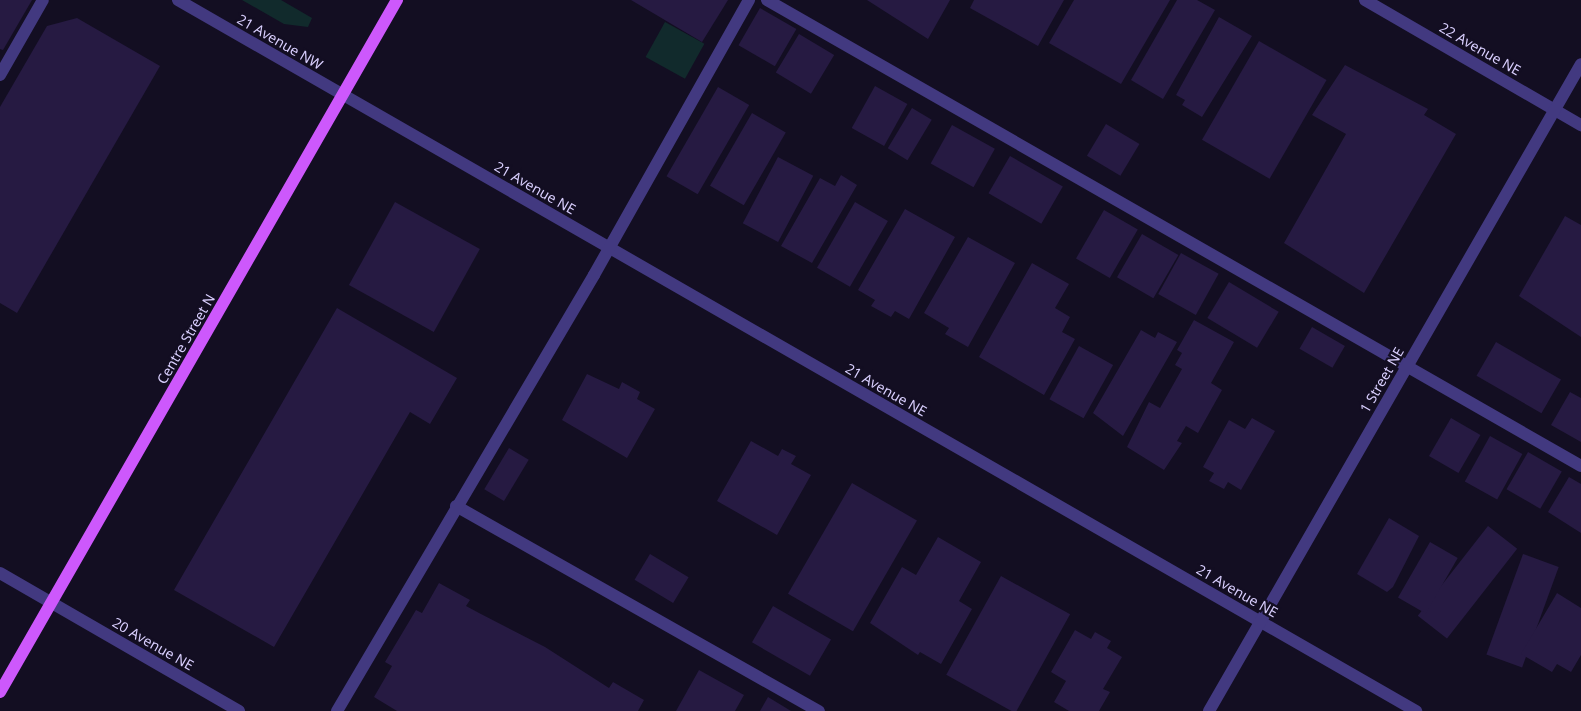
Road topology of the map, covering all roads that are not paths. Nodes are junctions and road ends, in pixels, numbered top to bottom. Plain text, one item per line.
1 (44, 0) edge
2 (178, 0) edge
3 (397, 0) edge
4 (749, 0) edge
5 (767, 0) edge
6 (1365, 0) edge
7 (1581, 64) edge
8 (0, 75) edge
9 (341, 94) junction
10 (1555, 110) junction
11 (1581, 125) edge
12 (610, 248) junction
13 (1408, 366) junction
14 (1581, 466) edge
15 (456, 506) junction
16 (0, 573) edge
17 (52, 603) junction
18 (1261, 622) junction
19 (0, 692) edge
20 (239, 711) edge
21 (336, 711) edge
22 (819, 711) edge
23 (1209, 711) edge
24 (1416, 711) edge

1 - 8 street
2 - 9 street, 21 Avenue NW
3 - 9 main road, Centre Street N
4 - 12 street
5 - 13 street
6 - 10 street, 22 Avenue NE
7 - 10 street, 1 Street NE
9 - 12 street, 21 Avenue NE
9 - 17 main road, Centre Street N
10 - 11 street, 22 Avenue NE
10 - 13 street, 1 Street NE
12 - 15 street
12 - 18 street, 21 Avenue NE
13 - 14 street
13 - 18 street, 1 Street NE
15 - 21 street
15 - 22 street
16 - 17 street, 20 Avenue NE
17 - 19 main road, Centre Street N
17 - 20 street, 20 Avenue NE
18 - 23 street, 1 Street NE
18 - 24 street, 21 Avenue NE

